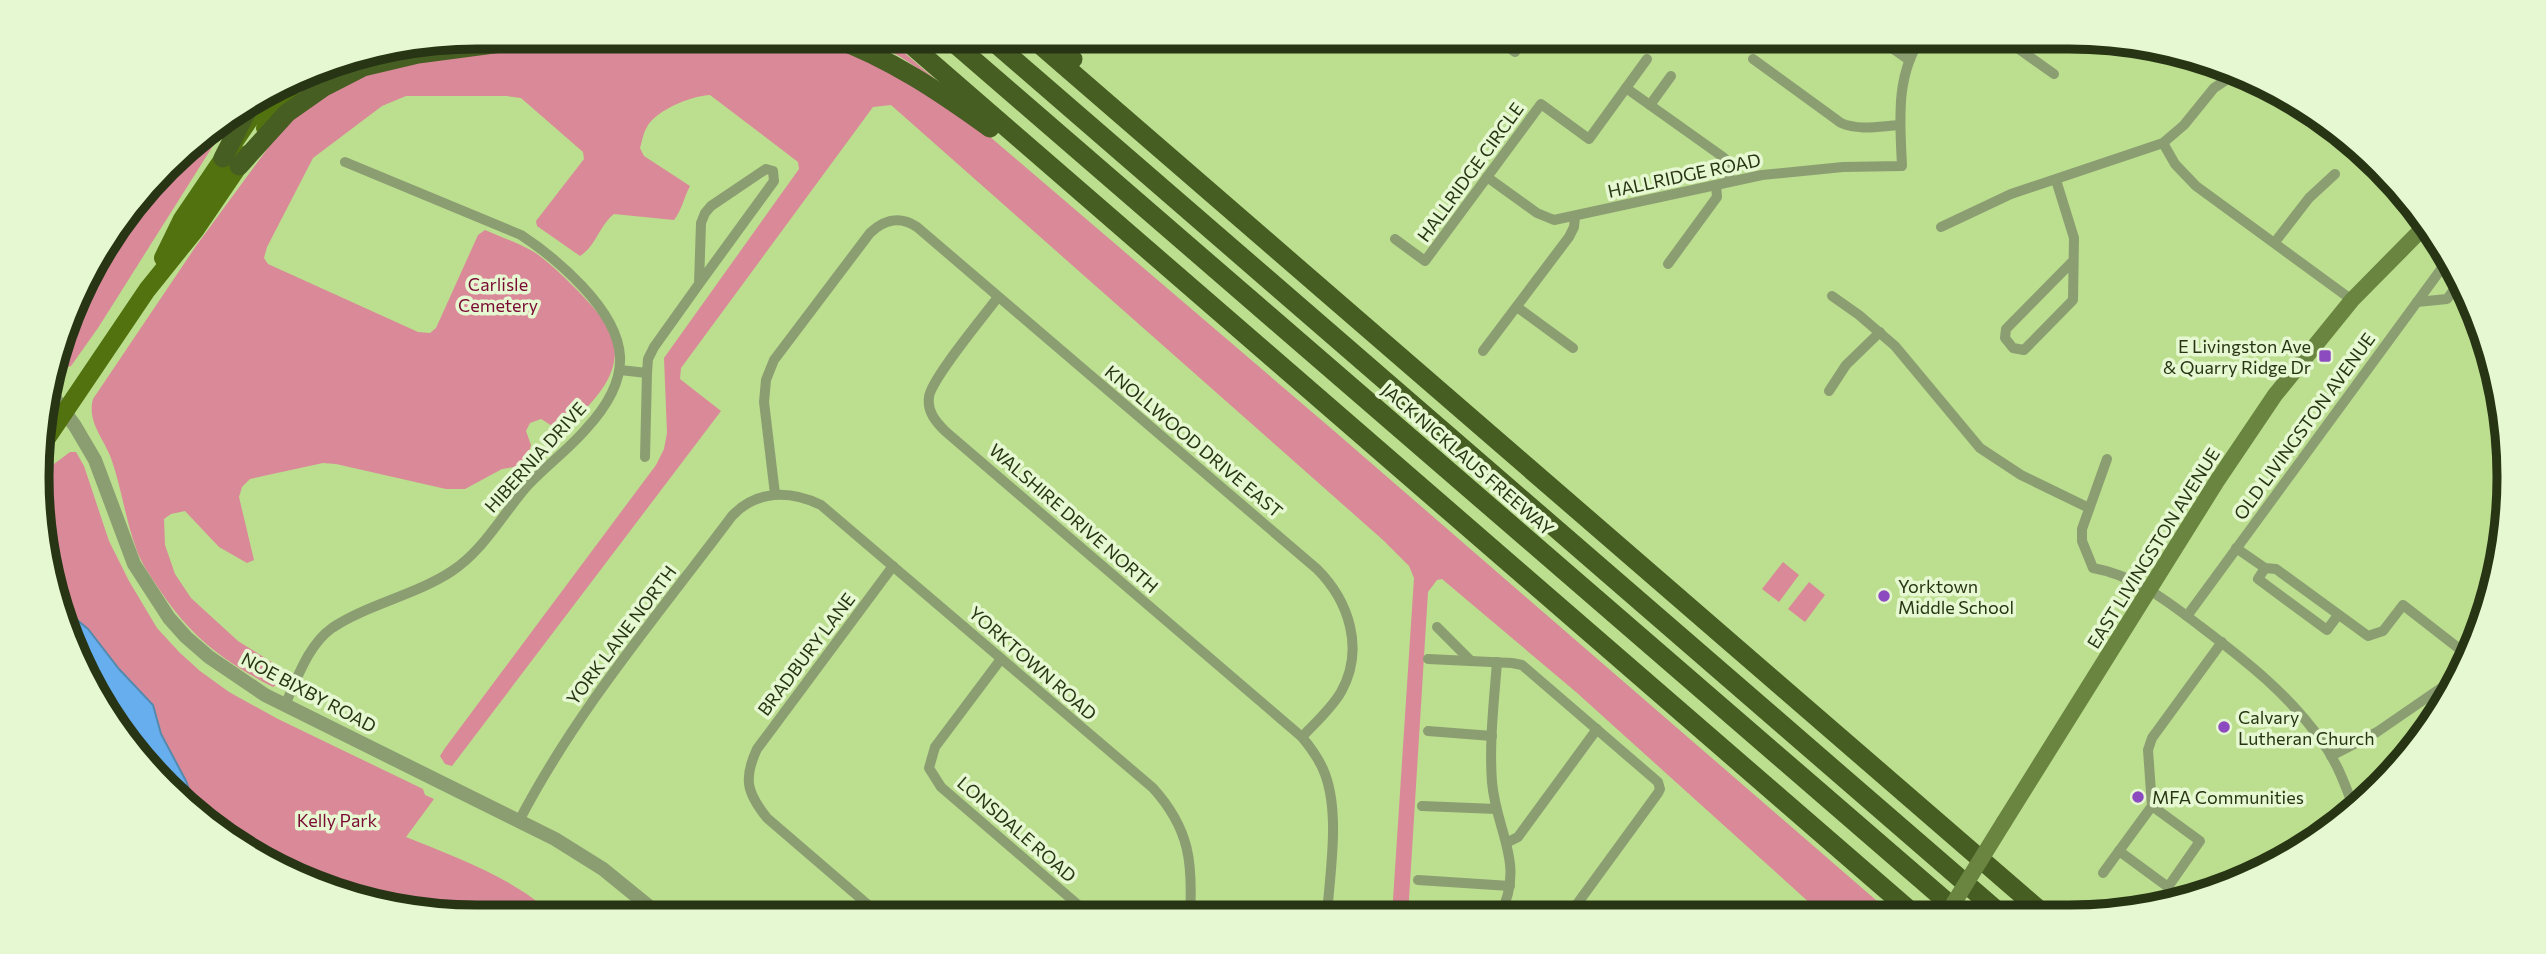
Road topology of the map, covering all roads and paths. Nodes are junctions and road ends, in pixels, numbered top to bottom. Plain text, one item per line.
1 (864, 49) edge
2 (916, 49) edge
3 (961, 49) edge
4 (1002, 49) edge
5 (1045, 49) edge
6 (1063, 49) edge
7 (1511, 49) edge
8 (1893, 49) edge
9 (1915, 49) edge
10 (2020, 49) edge
11 (447, 50) edge
12 (1515, 52) dead end
13 (1647, 59) dead end
14 (1753, 59) dead end
15 (1909, 60) junction
16 (2054, 74) dead end
17 (1671, 76) dead end
18 (2227, 80) edge
19 (1626, 88) junction
20 (286, 94) edge
21 (1650, 105) junction
22 (1114, 109) junction
23 (257, 110) edge
24 (245, 117) edge
25 (1900, 125) junction
26 (2163, 143) junction
27 (231, 162) junction
28 (345, 162) dead end
29 (2334, 174) dead end
30 (1487, 177) junction
31 (1066, 178) junction
32 (2056, 180) junction
33 (1730, 181) junction
34 (1716, 185) junction
35 (1575, 217) junction
36 (1941, 228) dead end
37 (2420, 231) edge
38 (1395, 239) dead end
39 (2274, 242) junction
40 (2073, 261) junction
41 (1668, 264) dead end
42 (2442, 267) edge
43 (699, 284) junction
44 (2454, 290) edge
45 (1832, 296) dead end
46 (998, 297) junction
47 (2352, 300) junction
48 (2417, 302) junction
49 (1517, 307) junction
50 (1880, 332) junction
51 (1573, 348) dead end
52 (1483, 351) dead end
53 (620, 370) junction
54 (647, 373) junction
55 (1829, 391) dead end
56 (56, 400) edge
57 (65, 412) junction
58 (52, 431) edge
59 (645, 457) dead end
60 (2107, 459) dead end
61 (775, 494) junction
62 (2089, 508) junction
63 (2236, 548) junction
64 (893, 566) junction
65 (2265, 568) junction
66 (2150, 589) junction
67 (2339, 615) junction
68 (2187, 616) junction
69 (1437, 627) dead end
70 (2222, 642) junction
71 (2460, 650) edge
72 (1000, 659) junction
73 (1428, 659) dead end
74 (1471, 661) junction
75 (1497, 662) junction
76 (2442, 687) edge
77 (285, 705) junction
78 (1597, 729) junction
79 (1427, 731) dead end
80 (1492, 736) junction
81 (1302, 737) junction
82 (2332, 756) junction
83 (2350, 800) edge
84 (1422, 806) dead end
85 (2152, 806) junction
86 (1496, 809) junction
87 (519, 821) junction
88 (1508, 842) junction
89 (2119, 851) junction
90 (2103, 873) dead end
91 (1418, 880) dead end
92 (1510, 886) junction
93 (648, 905) edge
94 (868, 905) edge
95 (1078, 905) edge
96 (1190, 905) edge
97 (1328, 905) edge
98 (1503, 905) edge
99 (1576, 905) edge
100 (1904, 905) edge
101 (1951, 905) edge
102 (1953, 905) edge
103 (1991, 905) edge
104 (2034, 905) edge

1 - 31 highway
2 - 31 highway
3 - 101 highway, JACK NICKLAUS FREEWAY
4 - 103 highway, JACK NICKLAUS FREEWAY
5 - 22 highway
6 - 22 highway
7 - 12 street
8 - 15 street
9 - 15 street
10 - 16 street
11 - 27 highway
13 - 19 street, HALLRIDGE CIRCLE
14 - 25 street
15 - 25 street
17 - 21 street
18 - 26 street
19 - 21 street
19 - 30 street, HALLRIDGE CIRCLE
20 - 27 main road
21 - 33 street
22 - 104 highway
23 - 27 main road
24 - 27 highway
25 - 33 street, HALLRIDGE ROAD
26 - 32 street
26 - 39 street
27 - 57 main road
28 - 53 street
29 - 39 street
30 - 35 street, HALLRIDGE ROAD
30 - 38 street, HALLRIDGE CIRCLE
31 - 100 highway
32 - 36 street
32 - 40 street
33 - 34 street, HALLRIDGE ROAD
34 - 35 street, HALLRIDGE ROAD
34 - 41 street
35 - 49 street
37 - 47 main road, EAST LIVINGSTON AVENUE
39 - 47 street
40 - 40 street
42 - 48 street, OLD LIVINGSTON AVENUE
43 - 43 street
43 - 54 street
44 - 48 street
45 - 50 street
46 - 61 street, KNOLLWOOD DRIVE EAST
46 - 81 street, KNOLLWOOD DRIVE EAST
46 - 81 street, WALSHIRE DRIVE NORTH
47 - 66 main road, EAST LIVINGSTON AVENUE
48 - 63 street, OLD LIVINGSTON AVENUE
49 - 51 street
49 - 52 street
50 - 55 street
50 - 62 street
53 - 54 street
53 - 77 street, HIBERNIA DRIVE
54 - 59 street
56 - 57 street, NOE BIXBY ROAD
57 - 58 main road
57 - 77 street, NOE BIXBY ROAD
60 - 62 street
61 - 64 street, YORKTOWN ROAD
61 - 87 street, YORK LANE NORTH
62 - 66 street
63 - 65 street
63 - 68 street, OLD LIVINGSTON AVENUE
64 - 72 street, YORKTOWN ROAD
64 - 94 street, BRADBURY LANE
65 - 67 street
65 - 67 street
66 - 68 street
66 - 102 main road, EAST LIVINGSTON AVENUE, bridge
67 - 71 street
68 - 70 street
69 - 74 street
70 - 82 street
70 - 85 street
72 - 95 street, LONSDALE ROAD
72 - 96 street, YORKTOWN ROAD
73 - 74 street
74 - 75 street
75 - 78 street
75 - 80 street
76 - 82 street
77 - 87 street, NOE BIXBY ROAD
78 - 88 street
78 - 99 street
79 - 80 street
80 - 86 street
81 - 97 street, WALSHIRE DRIVE NORTH
82 - 83 street
84 - 86 street
85 - 89 street
85 - 89 street
86 - 88 street
87 - 93 street, NOE BIXBY ROAD
88 - 92 street
89 - 90 street
91 - 92 street
92 - 98 street

